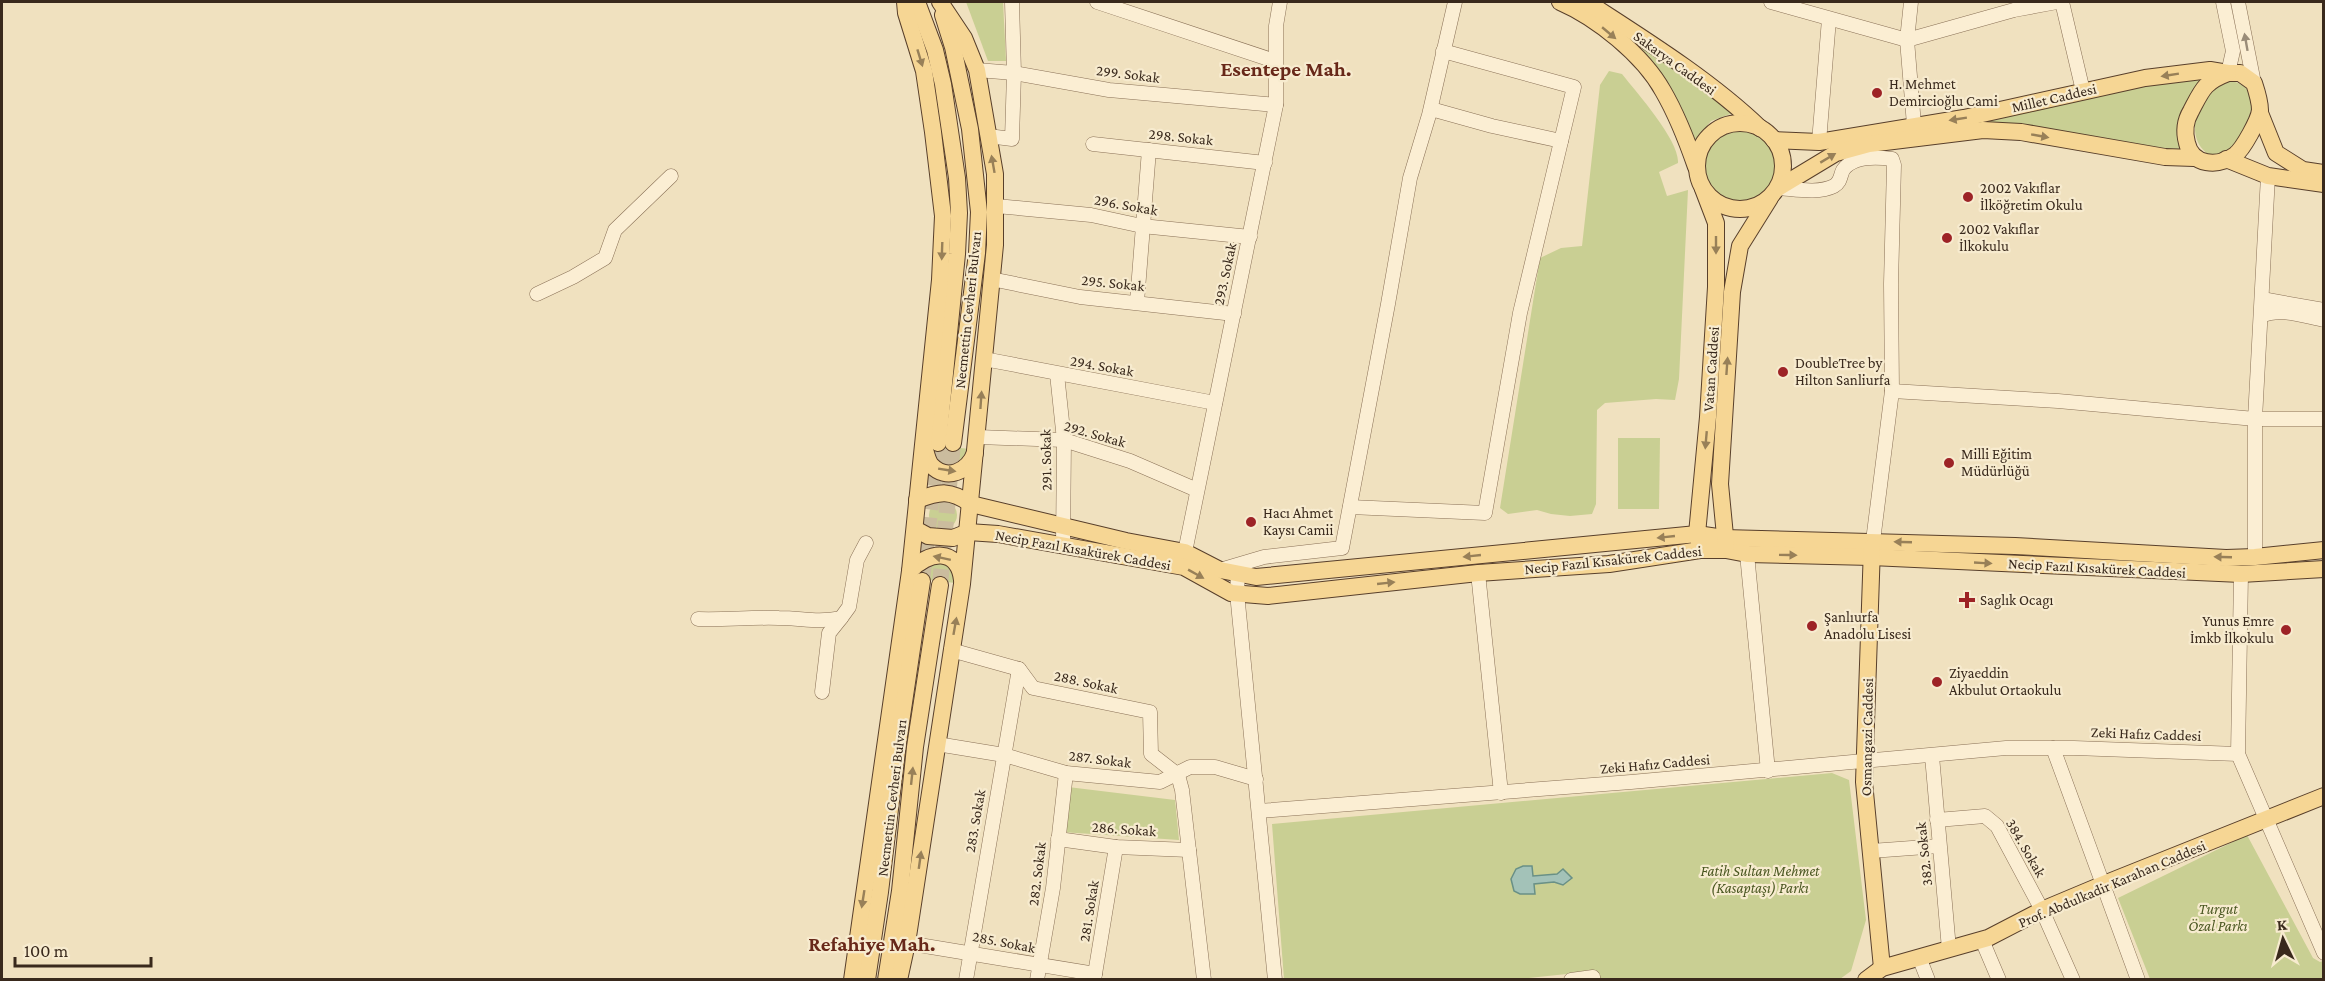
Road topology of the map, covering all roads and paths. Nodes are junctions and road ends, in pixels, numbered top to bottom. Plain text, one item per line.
1 (905, 2) edge
2 (917, 2) edge
3 (939, 2) edge
4 (1011, 2) edge
5 (1097, 2) edge
6 (1280, 2) edge
7 (1455, 2) edge
8 (1560, 2) edge
9 (1771, 2) edge
10 (1911, 2) edge
11 (2057, 2) edge
12 (2062, 2) edge
13 (2223, 2) edge
14 (2238, 2) edge
15 (1581, 4) edge
16 (2013, 6) edge
17 (1829, 19) junction
18 (1907, 40) junction
19 (1443, 51) junction
20 (1275, 61) junction
21 (976, 70) junction
22 (1014, 73) junction
23 (2228, 73) junction
24 (2254, 83) junction
25 (2084, 91) junction
26 (1276, 105) junction
27 (1431, 109) junction
28 (2260, 113) junction
29 (1761, 128) junction
30 (1914, 132) junction
31 (988, 136) junction
32 (1774, 140) junction
33 (1561, 141) junction
34 (1819, 142) junction
35 (1093, 144) dead end
36 (1149, 150) junction
37 (2194, 158) junction
38 (2226, 159) junction
39 (1265, 163) junction
40 (1697, 171) junction
41 (2324, 173) edge
42 (671, 176) dead end
43 (2268, 176) junction
44 (2324, 184) edge
45 (1703, 189) junction
46 (1774, 193) junction
47 (996, 206) junction
48 (1143, 226) junction
49 (1250, 237) junction
50 (991, 279) junction
51 (537, 294) dead end
52 (2262, 298) junction
53 (1137, 302) junction
54 (2324, 310) edge
55 (1233, 314) junction
56 (2261, 316) junction
57 (2324, 320) edge
58 (984, 359) junction
59 (1057, 374) junction
60 (1892, 391) junction
61 (1215, 403) junction
62 (2255, 419) junction
63 (2324, 419) edge
64 (1064, 440) junction
65 (938, 443) junction
66 (977, 443) junction
67 (1197, 490) junction
68 (917, 500) junction
69 (971, 504) junction
70 (1350, 507) junction
71 (1063, 526) junction
72 (915, 530) junction
73 (968, 532) junction
74 (1699, 542) junction
75 (866, 543) dead end
76 (1725, 544) junction
77 (1064, 545) junction
78 (1872, 549) junction
79 (2324, 550) edge
80 (1185, 552) junction
81 (1747, 554) junction
82 (1817, 556) junction
83 (2255, 557) junction
84 (1903, 560) junction
85 (2324, 569) edge
86 (1220, 570) junction
87 (1238, 573) junction
88 (1478, 573) junction
89 (2241, 574) junction
90 (916, 576) junction
91 (1870, 578) junction
92 (962, 584) junction
93 (940, 585) tunnel mouth
94 (1237, 593) junction
95 (841, 618) junction
96 (698, 619) dead end
97 (951, 650) junction
98 (1019, 669) junction
99 (822, 692) dead end
100 (938, 744) junction
101 (2053, 748) junction
102 (2238, 754) junction
103 (1004, 755) junction
104 (1932, 756) junction
105 (1864, 763) junction
106 (1768, 771) junction
107 (1066, 773) junction
108 (1178, 775) junction
109 (1256, 779) junction
110 (1501, 793) junction
111 (2324, 796) edge
112 (1259, 811) junction
113 (1937, 820) junction
114 (2266, 820) junction
115 (1058, 839) junction
116 (1940, 846) junction
117 (1116, 847) junction
118 (1189, 850) junction
119 (1871, 851) junction
120 (2103, 884) junction
121 (2042, 910) junction
122 (1982, 940) junction
123 (907, 943) junction
124 (1949, 949) junction
125 (970, 952) junction
126 (2324, 953) edge
127 (1919, 957) junction
128 (1882, 968) junction
129 (1038, 972) edge
130 (1095, 976) edge
131 (852, 980) edge
132 (867, 980) edge
133 (886, 980) edge
134 (899, 980) edge
135 (966, 980) edge
136 (1204, 980) edge
137 (1275, 980) edge
138 (1571, 980) edge
139 (1593, 980) edge
140 (1866, 980) edge
141 (1928, 980) edge
142 (1999, 980) edge
143 (2073, 980) edge
144 (2138, 980) edge

1 -> 65 main road
2 - 65 main road, Necmettin Cevheri Bulvarı
3 - 21 main road
3 - 65 main road, Necmettin Cevheri Bulvarı
4 - 22 street
5 - 20 street
6 - 20 street, 293. Sokak
7 - 19 street
8 - 15 main road, Sakarya Caddesi
9 - 17 street
10 - 18 street
11 - 16 street
12 - 25 street
13 - 23 street
24 -> 14 street
15 - 29 main road, Sakarya Caddesi
15 -> 40 main road, Sakarya Caddesi
16 - 18 street
17 - 18 street
17 - 34 street
18 - 30 street
19 - 27 street
19 - 33 street
20 - 26 street, 293. Sokak
21 - 22 street, 299. Sokak
21 - 31 main road
22 - 26 street, 299. Sokak
22 - 31 street
23 - 24 main road
23 -> 25 main road, Millet Caddesi
23 - 37 main road
24 - 28 main road
25 -> 30 main road, Millet Caddesi
26 - 39 street, 293. Sokak
27 - 33 street
27 - 70 street
28 - 38 main road
28 - 41 main road
29 - 32 main road
29 - 40 main road
30 - 34 main road, Millet Caddesi
30 -> 37 main road, Millet Caddesi
46 -> 30 main road, Millet Caddesi
47 -> 31 main road
32 - 34 main road, Millet Caddesi
32 - 46 main road
33 - 70 street
35 - 36 street, 298. Sokak
36 - 39 street, 298. Sokak
36 - 48 street
37 - 38 main road
38 - 43 main road
39 - 49 street, 293. Sokak
40 - 45 main road
42 - 51 street
43 - 44 main road
43 - 52 street
45 - 46 main road
45 -> 74 main road, Vatan Caddesi
46 - 60 street
76 -> 46 main road, Vatan Caddesi
47 - 48 street, 296. Sokak
47 - 50 main road
48 - 49 street, 296. Sokak
48 - 53 street
49 - 55 street, 293. Sokak
50 - 53 street, 295. Sokak
50 - 58 main road
52 - 54 street
52 - 56 street
53 - 55 street, 295. Sokak
55 - 61 street, 293. Sokak
56 - 57 street
56 - 62 street
58 - 59 street, 294. Sokak
66 -> 58 main road
59 - 61 street, 294. Sokak
59 - 64 street, 291. Sokak
60 - 62 street
60 - 78 street
61 - 67 street, 293. Sokak
62 - 63 street
62 - 83 street
64 - 66 street, 292. Sokak
64 - 67 street, 292. Sokak
64 - 71 street, 291. Sokak
65 -> 66 main road
65 - 68 main road
66 - 69 main road
67 - 80 street, 293. Sokak
68 - 69 main road, Necip Fazıl Kısakürek Caddesi
68 - 72 main road
69 - 71 main road, Necip Fazıl Kısakürek Caddesi
69 - 73 main road
70 - 86 street
71 - 77 street, 291. Sokak
71 - 80 main road, Necip Fazıl Kısakürek Caddesi
72 - 73 main road, Necip Fazıl Kısakürek Caddesi
72 - 90 main road
73 - 77 main road, Necip Fazıl Kısakürek Caddesi
73 - 92 main road
74 - 76 main road, Necip Fazıl Kısakürek Caddesi
74 -> 87 main road, Necip Fazıl Kısakürek Caddesi
74 - 88 main road, Necip Fazıl Kısakürek Caddesi
75 - 95 street
76 - 78 main road, Necip Fazıl Kısakürek Caddesi
76 - 81 main road, Necip Fazıl Kısakürek Caddesi
77 -> 94 main road, Necip Fazıl Kısakürek Caddesi
78 - 82 main road, Necip Fazıl Kısakürek Caddesi
83 -> 78 main road, Necip Fazıl Kısakürek Caddesi
78 - 84 main road, Necip Fazıl Kısakürek Caddesi
78 - 91 main road, Osmangazi Caddesi
79 - 83 main road, Necip Fazıl Kısakürek Caddesi
80 - 86 main road, Necip Fazıl Kısakürek Caddesi
81 -> 82 main road, Necip Fazıl Kısakürek Caddesi
81 - 106 street
82 - 91 main road
84 -> 89 main road, Necip Fazıl Kısakürek Caddesi
84 - 91 main road
85 - 89 main road, Necip Fazıl Kısakürek Caddesi
86 - 87 main road, Necip Fazıl Kısakürek Caddesi
87 - 94 street
94 -> 88 main road, Necip Fazıl Kısakürek Caddesi
88 - 110 street
89 - 102 street
92 -> 90 main road
90 -> 131 main road
90 - 132 main road, Necmettin Cevheri Bulvarı
91 - 105 main road, Osmangazi Caddesi
97 -> 92 main road
133 -> 93 main road, Necmettin Cevheri Bulvarı
94 - 109 street
95 - 96 street
95 - 99 street
97 - 98 street, 288. Sokak
97 - 100 main road
98 - 103 street, 283. Sokak
98 - 108 street, 288. Sokak
100 - 103 street, 287. Sokak
123 -> 100 main road
101 - 102 street, Zeki Hafız Caddesi
101 - 104 street, Zeki Hafız Caddesi
101 - 120 street
102 - 114 street
103 - 107 street, 287. Sokak
103 - 125 street, 283. Sokak
104 - 105 street, Zeki Hafız Caddesi
104 - 113 street, 382. Sokak
105 - 106 street, Zeki Hafız Caddesi
105 - 119 main road, Osmangazi Caddesi
106 - 110 street, Zeki Hafız Caddesi
107 - 108 street, 287. Sokak
107 - 115 street, 282. Sokak
108 - 109 street, 287. Sokak
108 - 118 street
109 - 112 street
110 - 112 street, Zeki Hafız Caddesi
111 - 114 main road, Prof. Abdulkadir Karahan Caddesi
112 - 137 street
113 - 116 street, 382. Sokak
113 - 121 street, 384. Sokak
114 - 120 main road, Prof. Abdulkadir Karahan Caddesi
114 - 126 street
115 - 117 street, 286. Sokak
115 - 129 street, 282. Sokak
116 - 119 street
116 - 124 street, 382. Sokak
117 - 118 street, 286. Sokak
117 - 130 street, 281. Sokak
118 - 136 street
119 - 128 main road, Osmangazi Caddesi
120 - 121 main road, Prof. Abdulkadir Karahan Caddesi
120 - 144 street
121 - 122 main road, Prof. Abdulkadir Karahan Caddesi
121 - 143 street, 384. Sokak
122 - 124 main road, Prof. Abdulkadir Karahan Caddesi
122 - 142 street
123 - 125 street, 285. Sokak
123 - 134 main road
124 - 127 main road, Prof. Abdulkadir Karahan Caddesi
125 - 129 street, 285. Sokak
125 - 135 street, 283. Sokak
127 - 128 main road, Prof. Abdulkadir Karahan Caddesi
127 - 141 street
128 - 140 main road, Prof. Abdulkadir Karahan Caddesi
129 - 130 street, 285. Sokak
138 - 139 street

